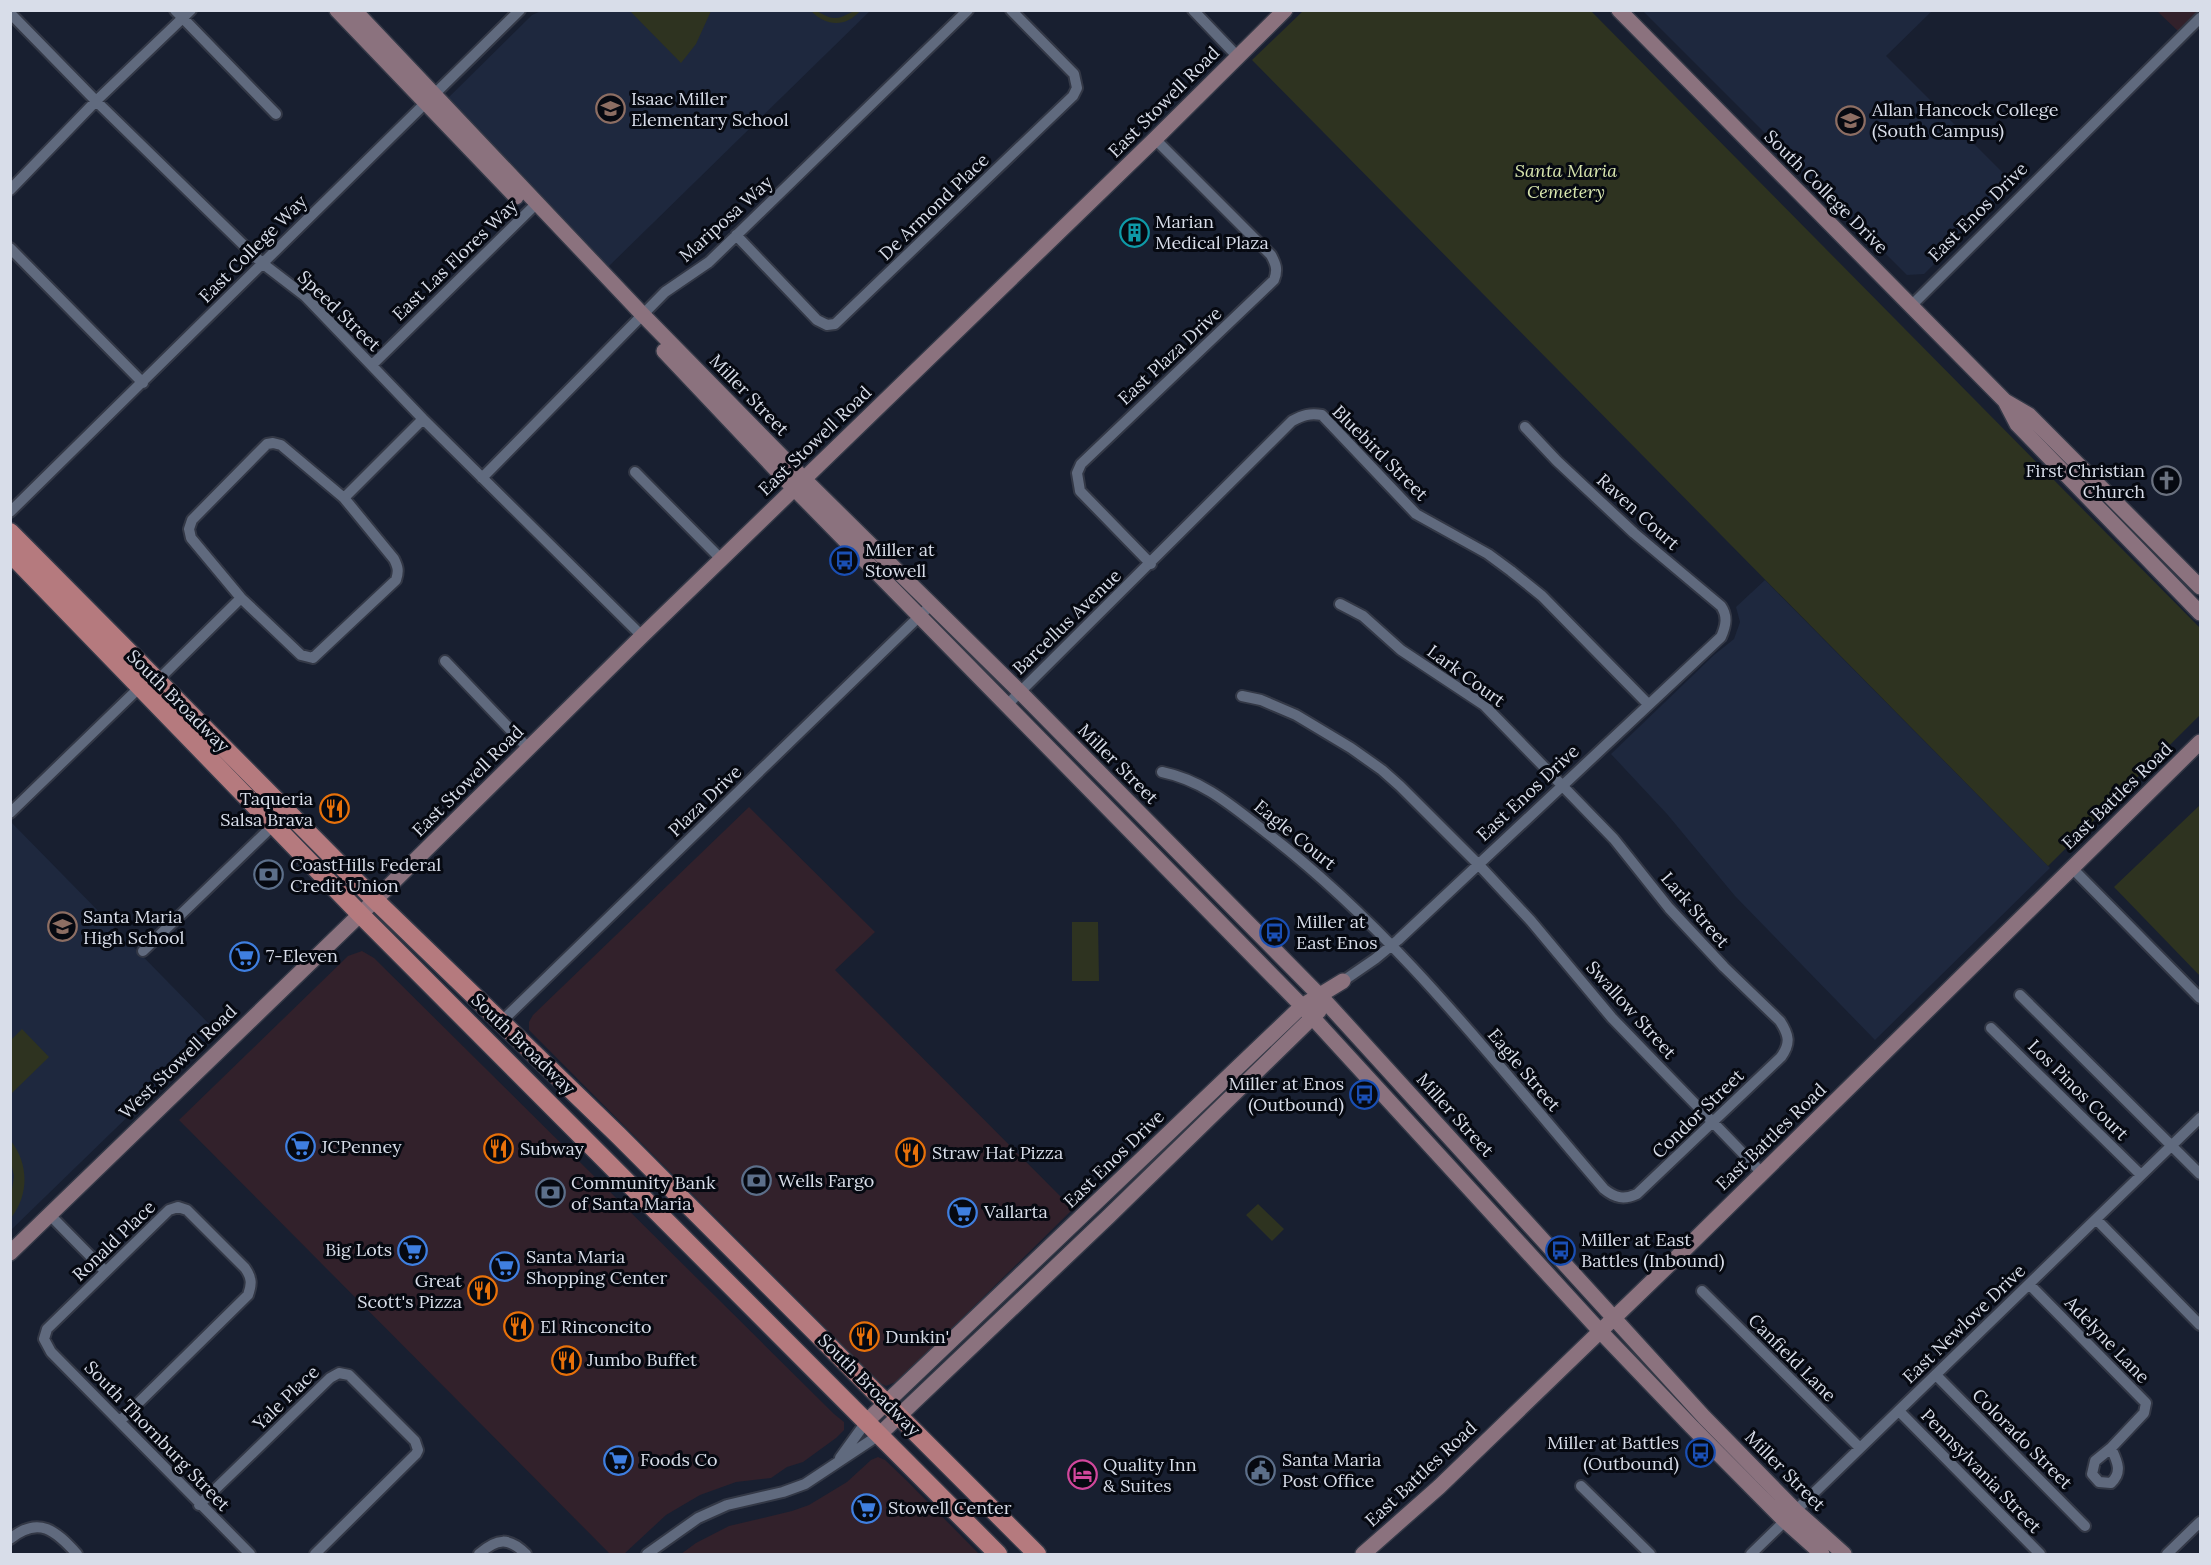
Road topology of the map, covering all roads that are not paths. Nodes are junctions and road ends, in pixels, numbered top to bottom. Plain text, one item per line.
1 (336, 10) edge
2 (354, 10) edge
3 (520, 10) edge
4 (968, 10) edge
5 (1011, 10) edge
6 (1193, 10) edge
7 (1285, 10) edge
8 (1619, 10) edge
9 (10, 13) edge
10 (183, 13) edge
11 (2200, 18) edge
12 (1237, 56) junction
13 (428, 99) junction
14 (96, 101) junction
15 (276, 114) dead end
16 (1155, 139) junction
17 (10, 190) edge
18 (533, 207) junction
19 (736, 235) junction
20 (10, 248) edge
21 (262, 262) junction
22 (1911, 306) junction
23 (640, 318) junction
24 (372, 365) junction
25 (143, 383) junction
26 (2005, 401) junction
27 (423, 419) junction
28 (1525, 427) dead end
29 (635, 472) dead end
30 (482, 478) junction
31 (799, 484) junction
32 (344, 498) junction
33 (10, 512) edge
34 (12, 543) edge
35 (721, 559) junction
36 (1151, 564) junction
37 (2200, 587) edge
38 (241, 598) junction
39 (932, 604) junction
40 (1340, 604) dead end
41 (2200, 613) edge
42 (921, 615) junction
43 (1726, 621) joint
44 (642, 636) junction
45 (445, 661) dead end
46 (149, 683) junction
47 (1020, 692) junction
48 (1242, 696) dead end
49 (1648, 704) junction
50 (1007, 705) junction
51 (2200, 742) edge
52 (528, 748) junction
53 (1162, 772) dead end
54 (1564, 786) junction
55 (10, 813) edge
56 (280, 818) junction
57 (1479, 865) junction
58 (2072, 867) junction
59 (375, 900) junction
60 (360, 914) junction
61 (1392, 946) junction
62 (143, 951) dead end
63 (1343, 981) joint
64 (2020, 995) dead end
65 (1322, 998) junction
66 (2200, 998) edge
67 (1302, 1006) junction
68 (1313, 1018) junction
69 (501, 1022) junction
70 (1991, 1028) dead end
71 (1781, 1057) joint
72 (2200, 1118) edge
73 (1713, 1122) junction
74 (2172, 1145) junction
75 (1762, 1173) junction
76 (2200, 1174) edge
77 (2141, 1175) junction
78 (1637, 1194) joint
79 (50, 1215) junction
80 (2096, 1219) junction
81 (10, 1253) edge
82 (105, 1271) junction
83 (2029, 1284) junction
84 (1702, 1291) dead end
85 (1612, 1317) junction
86 (2200, 1325) edge
87 (1599, 1330) junction
88 (44, 1339) joint
89 (1936, 1375) junction
90 (893, 1409) junction
91 (1899, 1411) junction
92 (120, 1420) junction
93 (872, 1429) junction
94 (1860, 1448) junction
95 (2111, 1448) dead end
96 (837, 1463) junction
97 (1581, 1486) dead end
98 (200, 1505) junction
99 (1791, 1516) junction
100 (2200, 1522) edge
101 (2085, 1526) dead end
102 (10, 1539) edge
103 (74, 1551) edge
104 (249, 1554) edge
105 (315, 1554) edge
106 (479, 1554) edge
107 (526, 1554) edge
108 (647, 1554) edge
109 (998, 1554) edge
110 (1037, 1554) edge
111 (1363, 1554) edge
112 (1650, 1554) edge
113 (1751, 1554) edge
114 (1822, 1554) edge
115 (1844, 1554) edge
116 (2040, 1554) edge
117 (2167, 1554) edge

1 - 13 street, Miller Street
2 - 13 street, Miller Street
3 - 13 street, East College Way
4 - 19 street, Mariposa Way
5 - 19 street, De Armond Place
6 - 12 street
7 - 12 street, East Stowell Road
8 - 22 street, South College Drive
9 - 14 street, Speed Street
10 - 14 street
10 - 15 street
11 - 22 street, East Enos Drive
12 - 16 street, East Stowell Road
13 - 18 street, Miller Street
13 - 21 street, East College Way
14 - 17 street
14 - 21 street, Speed Street
16 - 31 street, East Stowell Road
16 - 36 street, East Plaza Drive
18 - 23 street, Miller Street
18 - 24 street, East Las Flores Way
19 - 23 street, Mariposa Way
20 - 25 street
21 - 24 street, Speed Street
21 - 25 street, East College Way
22 - 26 street, South College Drive
23 - 30 street, Mariposa Way
23 - 31 street, Miller Street
24 - 27 street, Speed Street
25 - 33 street, East College Way
26 - 37 street, South College Drive
26 - 41 street, South College Drive
27 - 30 street, Speed Street
27 - 32 street
28 - 43 street, Raven Court
29 - 35 street
30 - 44 street, Speed Street
31 - 35 street, East Stowell Road
31 - 39 street, Miller Street
31 - 42 street, Miller Street
32 - 38 street
32 - 38 street
34 - 46 main road, South Broadway
35 - 44 street, East Stowell Road
36 - 47 street, Barcellus Avenue
36 - 49 street, Bluebird Street
38 - 46 street
39 - 42 street, Plaza Drive
39 - 47 street, Miller Street
40 - 54 street, Lark Court
42 - 50 street, Miller Street
42 - 69 street, Plaza Drive
43 - 49 street, East Enos Drive
44 - 52 street, East Stowell Road
45 - 52 street
46 - 55 street
46 - 56 main road, South Broadway
47 - 50 street, Barcellus Avenue
47 - 65 street, Miller Street
48 - 57 street, Swallow Street
49 - 54 street, East Enos Drive
50 - 67 street, Miller Street
51 - 58 street, East Battles Road
52 - 59 street, East Stowell Road
53 - 61 street, Eagle Court
54 - 57 street, East Enos Drive
54 - 71 street, Lark Street
56 - 59 main road, South Broadway
56 - 60 main road, South Broadway
56 - 62 street
57 - 61 street, East Enos Drive
57 - 73 street, Swallow Street
58 - 66 street
58 - 75 street, East Battles Road
59 - 60 street, West Stowell Road
59 - 69 main road, South Broadway
60 - 79 street, West Stowell Road
60 - 93 main road, South Broadway
61 - 63 street, East Enos Drive
61 - 78 street, Eagle Street
63 - 65 street, East Enos Drive
64 - 74 street
65 - 67 street, East Enos Drive
65 - 68 street, East Enos Drive
65 - 85 street, Miller Street
67 - 68 street, Miller Street
67 - 90 street, East Enos Drive
68 - 87 street, Miller Street
68 - 90 street, East Enos Drive
69 - 90 main road, South Broadway
70 - 77 street, Los Pinos Court
71 - 73 street, Condor Street
72 - 74 street, East Newlove Drive
73 - 75 street, Swallow Street
73 - 78 street, Condor Street
74 - 76 street
74 - 77 street, East Newlove Drive
75 - 85 street, East Battles Road
77 - 80 street, East Newlove Drive
79 - 81 street, West Stowell Road
79 - 82 street
80 - 83 street, East Newlove Drive
80 - 86 street
82 - 88 street, Ronald Place
82 - 92 street, Ronald Place
83 - 89 street, East Newlove Drive
83 - 95 street, Adelyne Lane
84 - 94 street, Canfield Lane
85 - 87 street, East Battles Road
85 - 99 street, Miller Street
87 - 99 street, Miller Street
87 - 111 street, East Battles Road
88 - 92 street, South Thornburg Street
89 - 91 street, East Newlove Drive
89 - 101 street, Colorado Street
90 - 93 street, East Enos Drive
90 - 110 main road, South Broadway
91 - 94 street, East Newlove Drive
91 - 116 street, Pennsylvania Street
92 - 98 street, South Thornburg Street
93 - 96 street
93 - 96 street
93 - 109 main road, South Broadway
94 - 99 street, East Newlove Drive
96 - 108 street
97 - 112 street
98 - 104 street, South Thornburg Street
98 - 105 street, Yale Place
99 - 113 street, East Newlove Drive
99 - 114 street, Miller Street
99 - 115 street, Miller Street
100 - 117 street
102 - 103 street
106 - 107 street

